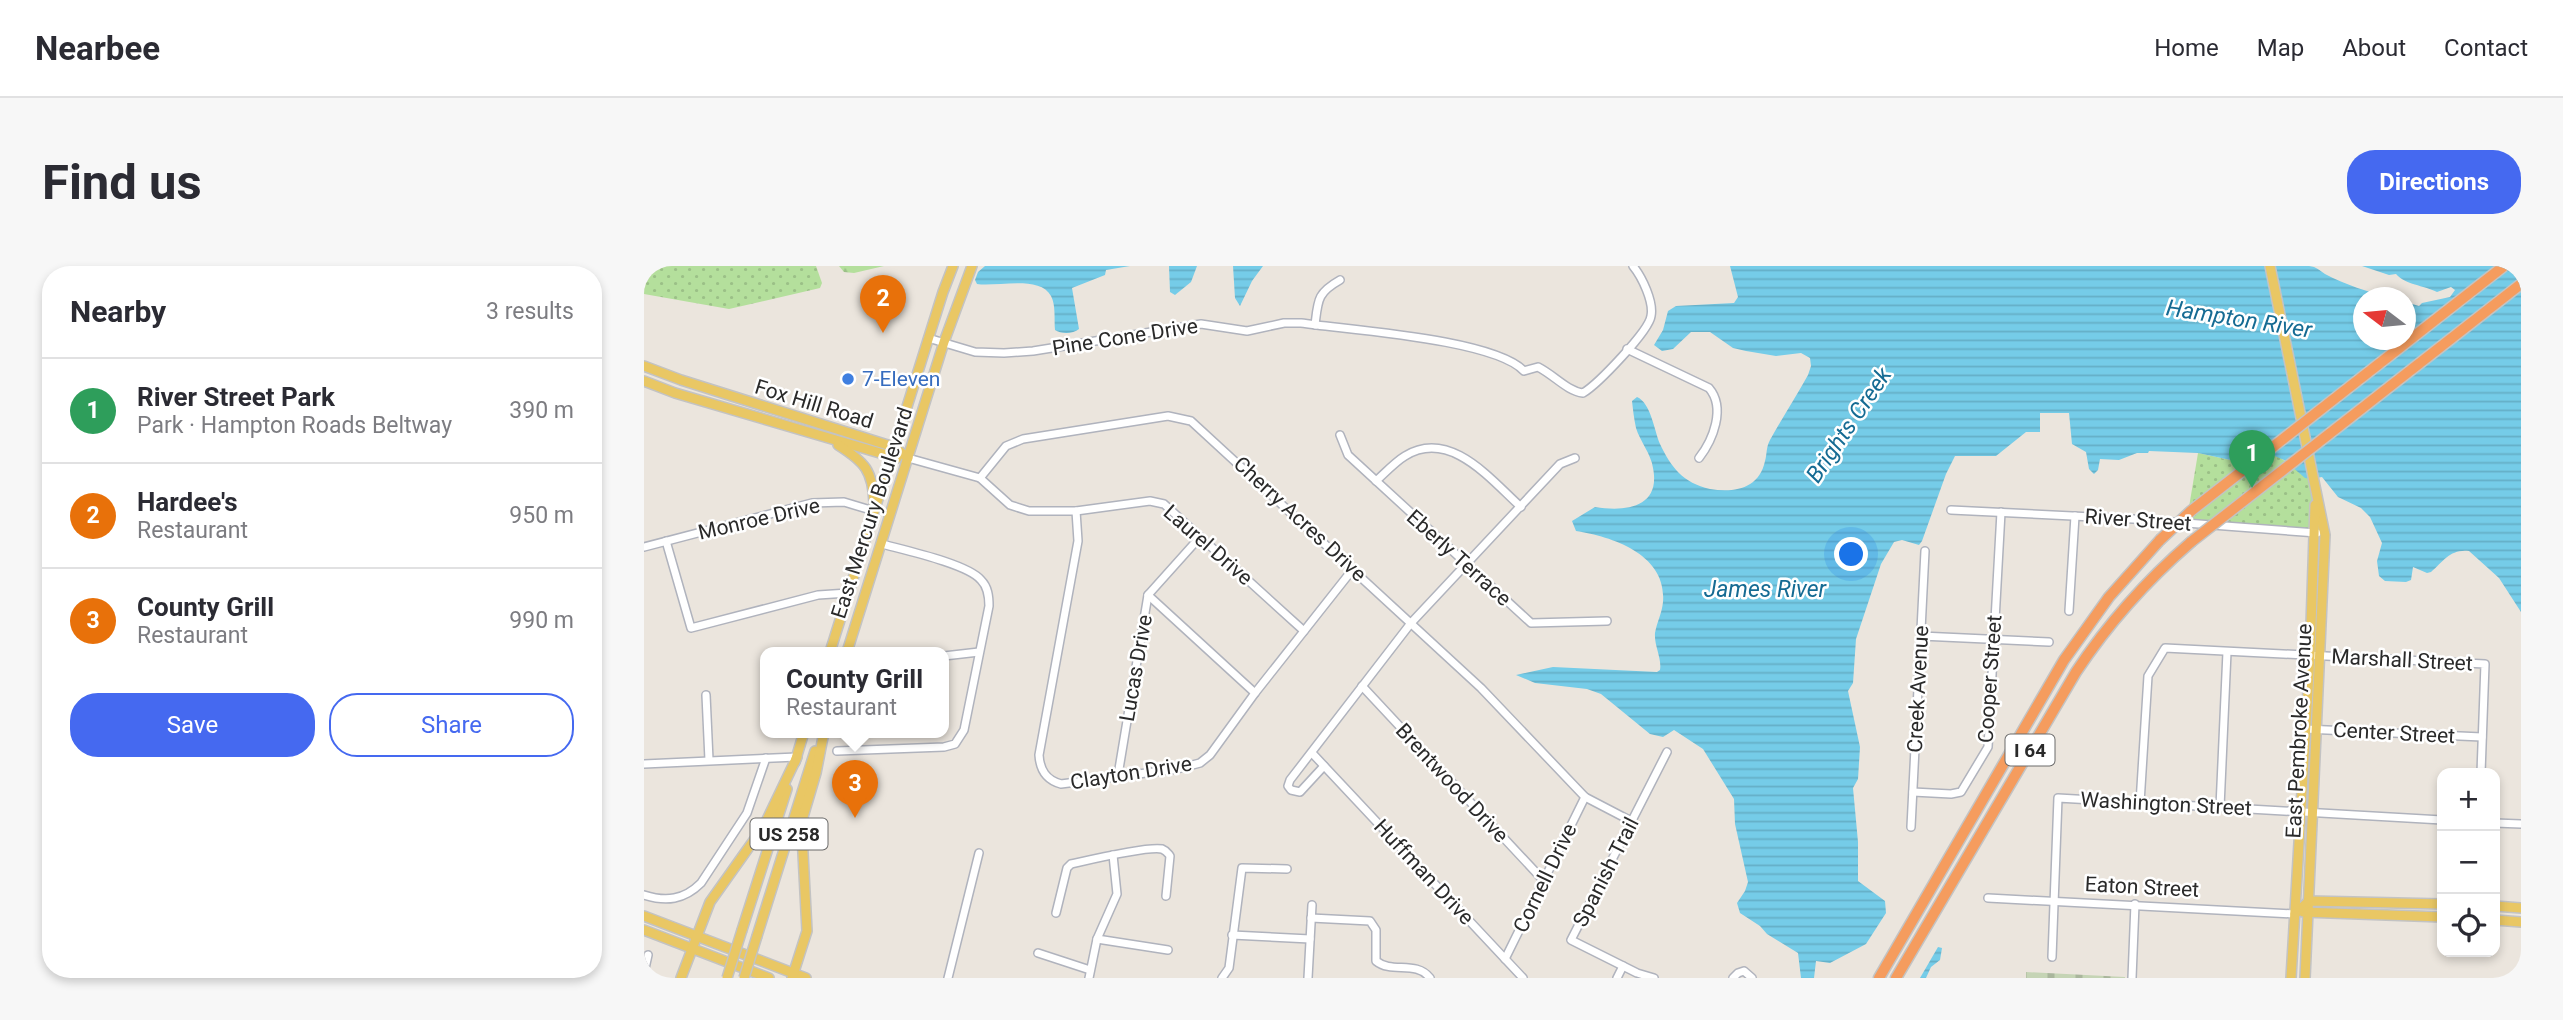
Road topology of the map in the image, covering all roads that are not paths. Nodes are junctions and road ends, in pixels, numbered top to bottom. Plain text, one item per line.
1 (953, 266) edge
2 (972, 266) edge
3 (1633, 266) edge
4 (2270, 266) edge
5 (2504, 266) edge
6 (1340, 280) dead end
7 (2521, 284) edge
8 (1315, 325) junction
9 (928, 338) junction
10 (944, 342) junction
11 (1627, 349) junction
12 (644, 366) edge
13 (644, 382) edge
14 (1340, 435) dead end
15 (827, 439) junction
16 (894, 447) junction
17 (891, 458) junction
18 (908, 458) junction
19 (1575, 458) dead end
20 (1699, 458) dead end
21 (980, 478) junction
22 (1376, 481) junction
23 (1521, 507) junction
24 (1951, 510) dead end
25 (874, 511) junction
26 (1076, 511) junction
27 (2001, 512) junction
28 (2075, 516) junction
29 (2320, 533) junction
30 (1200, 537) junction
31 (666, 541) junction
32 (881, 544) junction
33 (644, 547) edge
34 (1925, 551) dead end
35 (1468, 565) junction
36 (1353, 569) junction
37 (848, 593) junction
38 (1149, 595) junction
39 (2069, 611) dead end
40 (1607, 621) dead end
41 (1411, 623) junction
42 (1304, 631) junction
43 (1921, 636) junction
44 (1994, 640) junction
45 (2049, 642) dead end
46 (832, 647) edge
47 (849, 647) edge
48 (979, 652) junction
49 (2227, 652) junction
50 (949, 655) edge
51 (2309, 656) junction
52 (2320, 656) junction
53 (1362, 687) junction
54 (1255, 694) junction
55 (706, 695) dead end
56 (2305, 729) junction
57 (2317, 730) junction
58 (2482, 737) junction
59 (802, 738) edge
60 (821, 738) edge
61 (822, 738) edge
62 (837, 751) dead end
63 (1667, 752) dead end
64 (1312, 753) junction
65 (797, 757) junction
66 (766, 758) junction
67 (709, 760) junction
68 (644, 764) edge
69 (1324, 766) junction
70 (2481, 768) edge
71 (1118, 775) junction
72 (1913, 792) junction
73 (1585, 797) junction
74 (2140, 803) junction
75 (2220, 807) junction
76 (2301, 812) junction
77 (2313, 813) junction
78 (2437, 820) edge
79 (1633, 821) junction
80 (2500, 823) edge
81 (2521, 824) edge
82 (1911, 827) dead end
83 (979, 853) dead end
84 (1114, 855) junction
85 (1287, 869) dead end
86 (1543, 880) junction
87 (644, 895) edge
88 (1166, 896) dead end
89 (1987, 898) dead end
90 (2055, 900) junction
91 (2309, 901) junction
92 (2134, 904) junction
93 (2437, 904) edge
94 (1312, 905) dead end
95 (2500, 906) edge
96 (2521, 908) edge
97 (2308, 912) junction
98 (1056, 913) dead end
99 (2295, 914) junction
100 (644, 916) edge
101 (2437, 917) edge
102 (1311, 918) junction
103 (2500, 920) edge
104 (2521, 922) edge
105 (644, 930) edge
106 (1232, 935) junction
107 (696, 936) junction
108 (1097, 939) junction
109 (1310, 939) junction
110 (691, 948) junction
111 (1168, 950) dead end
112 (1038, 953) dead end
113 (648, 955) dead end
114 (2052, 957) dead end
115 (1505, 959) junction
116 (1623, 966) junction
117 (644, 973) edge
118 (793, 975) edge
119 (1088, 975) edge
120 (681, 978) edge
121 (727, 978) edge
122 (744, 978) edge
123 (769, 978) edge
124 (807, 978) edge
125 (948, 978) edge
126 (1222, 978) edge
127 (1308, 978) edge
128 (1430, 978) edge
129 (1522, 978) edge
130 (1617, 978) edge
131 (1654, 978) edge
132 (1733, 978) edge
133 (1752, 978) edge
134 (1878, 978) edge
135 (1896, 978) edge
136 (2132, 978) edge
137 (2291, 978) edge
138 (2305, 978) edge

1 - 9 main road, East Mercury Boulevard
2 - 10 main road, East Mercury Boulevard
3 - 11 street
4 - 29 main road, East Pembroke Avenue, bridge
5 - 134 highway, I 64, bridge
6 - 8 street
7 - 135 highway, I 64, bridge
8 - 10 street, Pine Cone Drive
8 - 11 street, Pine Cone Drive
9 - 10 street, Pine Cone Drive
9 - 16 main road, East Mercury Boulevard
10 - 18 main road, East Mercury Boulevard
11 - 20 street
12 - 16 main road, Fox Hill Road
13 - 15 main road, Fox Hill Road
14 - 22 street, Eberly Terrace
15 - 17 main road, Fox Hill Road
15 - 25 main road
16 - 17 main road, East Mercury Boulevard
16 - 18 main road, Fox Hill Road
17 - 18 main road, Fox Hill Road
17 - 25 main road, East Mercury Boulevard
18 - 21 street
18 - 32 main road, East Mercury Boulevard
19 - 23 street
21 - 26 street, Laurel Drive
21 - 36 street, Cherry Acres Drive
22 - 23 street
22 - 35 street, Eberly Terrace
23 - 35 street
24 - 27 street, River Street
25 - 31 street, Monroe Drive
25 - 37 main road, East Mercury Boulevard
26 - 30 street, Laurel Drive
26 - 71 street, Clayton Drive
27 - 28 street, River Street
27 - 44 street, Cooper Street
28 - 29 street, River Street
28 - 39 street
29 - 51 main road, East Pembroke Avenue
29 - 52 main road, East Pembroke Avenue
30 - 38 street, Lucas Drive
30 - 42 street, Laurel Drive
31 - 33 street, Monroe Drive
31 - 37 street
32 - 47 main road, East Mercury Boulevard
32 - 48 street
34 - 43 street, Creek Avenue
35 - 40 street, Eberly Terrace
35 - 41 street
36 - 41 street, Cherry Acres Drive
36 - 42 street, Clayton Drive
37 - 46 main road, East Mercury Boulevard
38 - 54 street
38 - 71 street, Lucas Drive
41 - 53 street
41 - 73 street, Cherry Acres Drive
42 - 54 street, Clayton Drive
43 - 44 street
43 - 72 street, Creek Avenue
44 - 45 street
44 - 72 street, Cooper Street
48 - 50 street
48 - 62 street
49 - 51 street, Marshall Street
49 - 74 street, Marshall Street
49 - 75 street
51 - 52 street, Marshall Street
51 - 56 main road, East Pembroke Avenue
52 - 57 main road, East Pembroke Avenue
52 - 58 street, Marshall Street
53 - 64 street
53 - 86 street, Brentwood Drive
54 - 71 street, Clayton Drive
55 - 67 street
56 - 57 street, Center Street
56 - 76 main road, East Pembroke Avenue
57 - 58 street, Center Street
57 - 77 main road, East Pembroke Avenue
58 - 70 street
59 - 65 main road, US 258
60 - 122 main road, US 258, bridge
61 - 118 main road
63 - 79 street, Spanish Trail
64 - 69 street, Huffman Drive
64 - 69 street
65 - 66 street
65 - 107 main road
65 - 121 main road, US 258, bridge
66 - 67 street
66 - 87 street
67 - 68 street
69 - 115 street, Huffman Drive
72 - 82 street, Creek Avenue
73 - 79 street, Cherry Acres Drive
73 - 86 street, Cornell Drive
74 - 75 street, Washington Street
74 - 90 street, Washington Street
75 - 76 street, Washington Street
76 - 77 street, Washington Street
76 - 99 main road, East Pembroke Avenue
77 - 78 street, Washington Street
77 - 91 main road, East Pembroke Avenue
79 - 116 street, Spanish Trail
80 - 81 street
83 - 125 street
84 - 88 street
84 - 98 street
84 - 108 street
85 - 106 street
86 - 115 street, Cornell Drive
89 - 90 street, Eaton Street
90 - 92 street, Eaton Street
90 - 114 street
91 - 93 main road
91 - 97 main road, East Pembroke Avenue
91 - 99 main road
92 - 99 street, Eaton Street
92 - 136 street
94 - 102 street
95 - 96 main road
97 - 99 main road, Eaton Street
97 - 101 main road, Eaton Street
97 - 138 main road, East Pembroke Avenue
99 - 137 main road, East Pembroke Avenue
100 - 107 main road
102 - 109 street
102 - 128 street
103 - 104 main road
105 - 110 main road
106 - 109 street
106 - 126 street
107 - 110 main road
107 - 118 main road
108 - 111 street
108 - 119 street
109 - 127 street
110 - 120 main road
110 - 123 main road
112 - 119 street
113 - 117 street
115 - 129 street, Huffman Drive
116 - 130 street
116 - 131 street, Spanish Trail
118 - 124 main road
132 - 133 street

